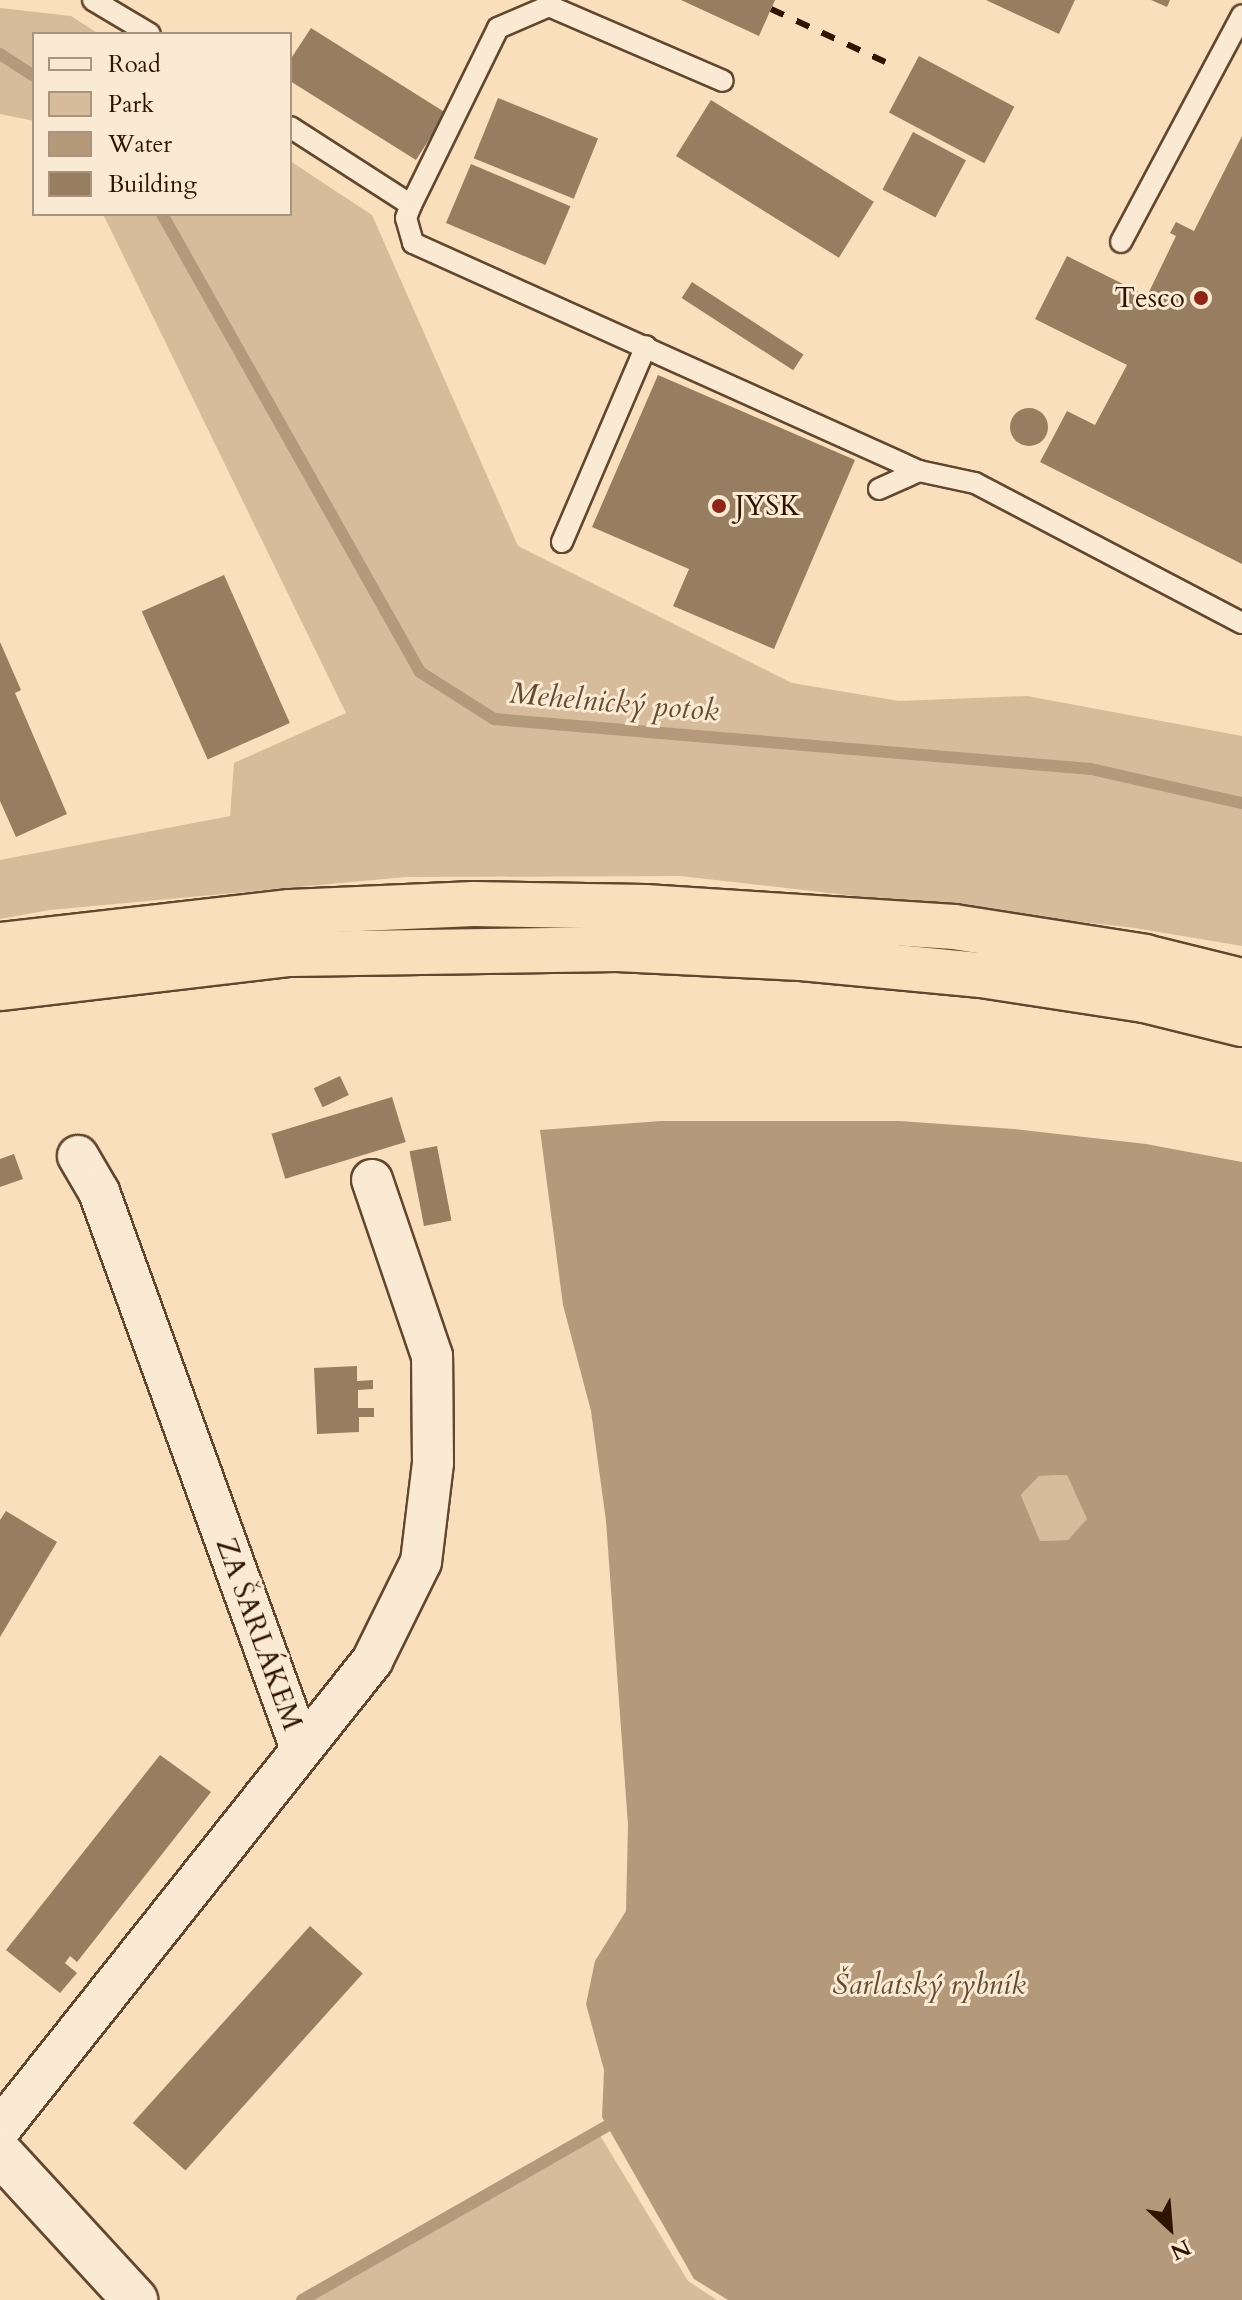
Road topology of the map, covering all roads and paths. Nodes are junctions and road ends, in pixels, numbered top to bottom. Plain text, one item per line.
1 (93, 0) edge
2 (1242, 15) edge
3 (147, 32) edge
4 (723, 81) dead end
5 (292, 128) edge
6 (411, 205) junction
7 (1121, 242) dead end
8 (646, 346) junction
9 (919, 471) junction
10 (879, 489) dead end
11 (562, 542) dead end
12 (1242, 623) edge
13 (0, 945) edge
14 (1242, 981) edge
15 (0, 988) edge
16 (1242, 1024) edge
17 (78, 1156) dead end
18 (372, 1180) dead end
19 (301, 1749) junction
20 (0, 2129) edge
21 (0, 2153) edge
22 (135, 2300) edge

1 - 3 lane
2 - 7 lane
4 - 6 lane
5 - 6 lane
6 - 8 lane
8 - 9 lane
8 - 11 lane
9 - 10 lane
9 - 12 lane
13 - 14 highway
15 - 16 highway
17 - 19 street, ZA ŠARLÁKEM
18 - 19 street
19 - 20 street, ZA ŠARLÁKEM
21 - 22 street

